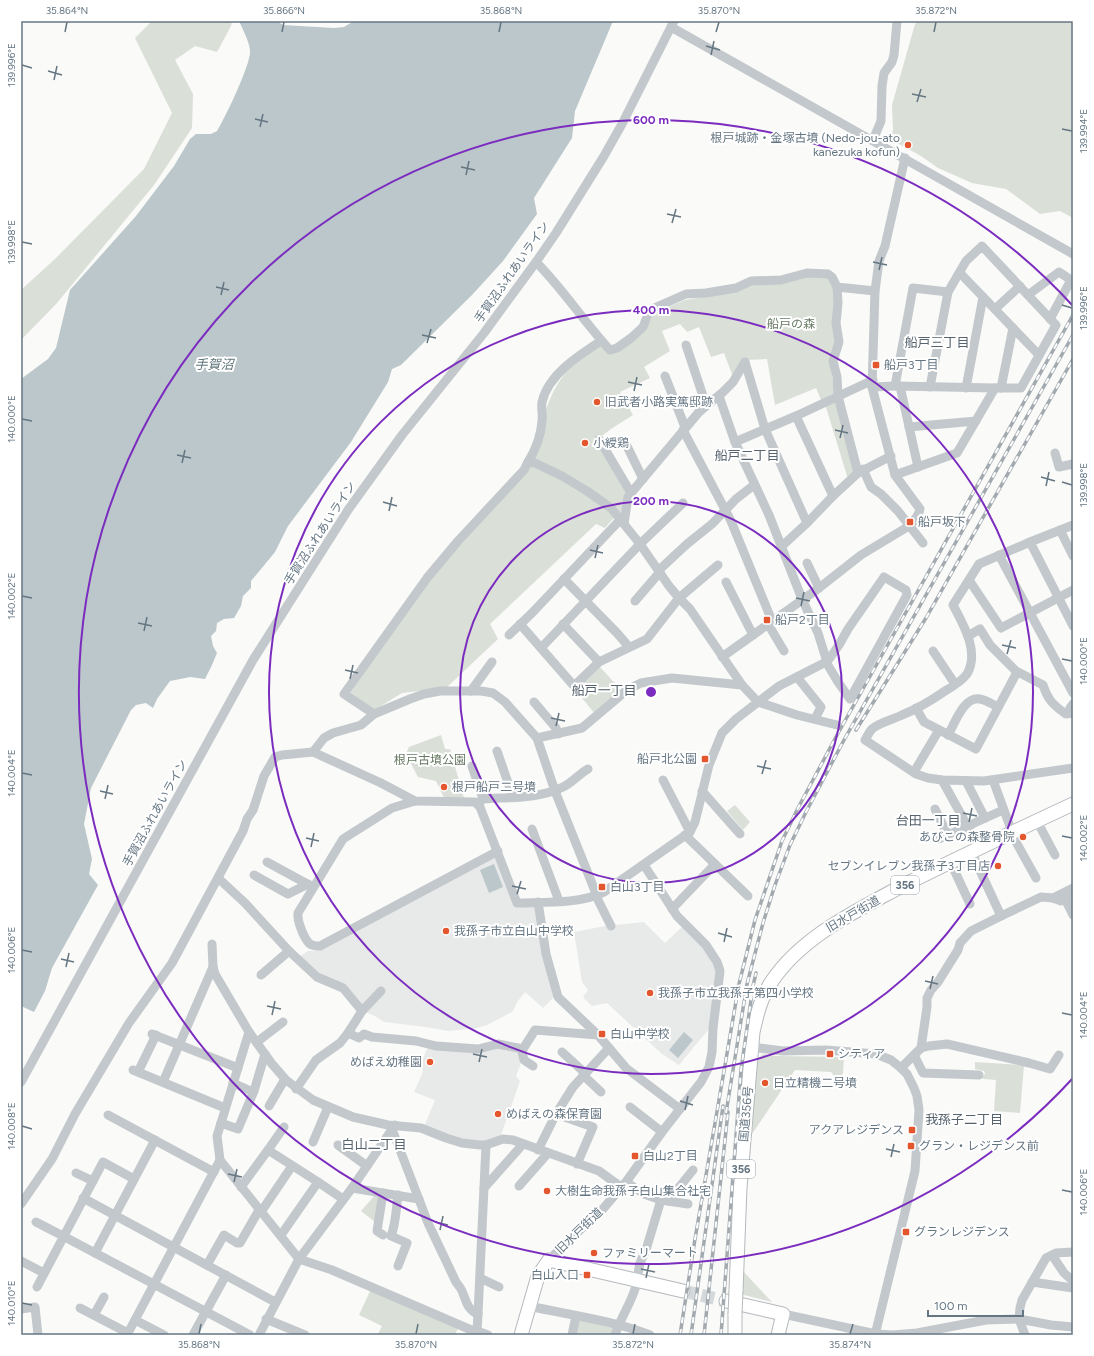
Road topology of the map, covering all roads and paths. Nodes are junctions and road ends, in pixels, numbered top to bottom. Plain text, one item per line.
1 (897, 21) edge
2 (672, 24) edge
3 (873, 140) junction
4 (905, 158) junction
5 (1073, 254) edge
6 (536, 262) junction
7 (960, 272) junction
8 (1020, 286) junction
9 (837, 287) junction
10 (876, 291) junction
11 (948, 292) junction
12 (1028, 295) junction
13 (983, 297) junction
14 (995, 310) junction
15 (1050, 319) junction
16 (1013, 328) junction
17 (601, 340) junction
18 (686, 345) dead end
19 (1039, 355) junction
20 (665, 376) dead end
21 (873, 384) junction
22 (897, 386) junction
23 (930, 387) junction
24 (966, 388) junction
25 (998, 388) junction
26 (719, 396) junction
27 (838, 396) junction
28 (706, 405) junction
29 (796, 416) junction
30 (976, 421) junction
31 (909, 427) junction
32 (684, 428) junction
33 (765, 429) junction
34 (599, 440) dead end
35 (624, 440) dead end
36 (735, 442) junction
37 (1055, 453) dead end
38 (890, 456) junction
39 (528, 462) junction
40 (1073, 464) edge
41 (918, 467) junction
42 (860, 471) junction
43 (895, 475) junction
44 (643, 479) junction
45 (754, 485) junction
46 (631, 493) junction
47 (833, 496) junction
48 (683, 503) dead end
49 (725, 510) junction
50 (622, 522) junction
51 (807, 523) junction
52 (1073, 525) edge
53 (909, 526) junction
54 (1060, 530) junction
55 (1030, 542) junction
56 (923, 543) dead end
57 (640, 544) junction
58 (781, 547) junction
59 (999, 555) junction
60 (1073, 556) edge
61 (807, 563) dead end
62 (718, 565) dead end
63 (659, 571) junction
64 (564, 578) junction
65 (969, 580) junction
66 (726, 582) dead end
67 (819, 588) junction
68 (1073, 590) edge
69 (679, 598) junction
70 (1058, 598) junction
71 (802, 599) junction
72 (586, 601) junction
73 (635, 601) dead end
74 (1030, 613) junction
75 (770, 623) junction
76 (520, 624) junction
77 (563, 624) junction
78 (1073, 626) edge
79 (509, 635) dead end
80 (753, 635) junction
81 (968, 636) junction
82 (541, 648) junction
83 (629, 648) junction
84 (933, 650) dead end
85 (784, 651) dead end
86 (722, 657) junction
87 (492, 662) dead end
88 (599, 662) junction
89 (827, 662) junction
90 (1017, 672) junction
91 (797, 677) junction
92 (955, 684) junction
93 (742, 685) junction
94 (471, 691) junction
95 (1073, 693) edge
96 (534, 702) dead end
97 (758, 702) junction
98 (1073, 704) edge
99 (998, 707) junction
100 (916, 708) junction
101 (1073, 713) edge
102 (374, 714) junction
103 (815, 719) junction
104 (837, 725) dead end
105 (939, 730) junction
106 (558, 734) junction
107 (948, 735) junction
108 (537, 738) junction
109 (497, 751) dead end
110 (313, 752) junction
111 (472, 766) dead end
112 (1073, 768) edge
113 (588, 769) dead end
114 (914, 772) junction
115 (663, 780) dead end
116 (942, 780) junction
117 (993, 780) junction
118 (966, 781) junction
119 (555, 791) junction
120 (702, 791) junction
121 (513, 797) junction
122 (415, 801) junction
123 (481, 801) junction
124 (1073, 804) edge
125 (935, 809) dead end
126 (1003, 810) junction
127 (985, 818) junction
128 (1037, 821) junction
129 (967, 826) junction
130 (532, 829) dead end
131 (1011, 832) junction
132 (688, 833) junction
133 (740, 834) dead end
134 (948, 835) junction
135 (939, 839) dead end
136 (975, 849) junction
137 (498, 851) junction
138 (1055, 854) dead end
139 (950, 861) junction
140 (267, 862) dead end
141 (715, 864) junction
142 (644, 865) junction
143 (254, 875) dead end
144 (218, 878) junction
145 (1036, 878) dead end
146 (311, 885) junction
147 (1073, 888) edge
148 (596, 896) junction
149 (748, 896) dead end
150 (1069, 897) edge
151 (1053, 898) junction
152 (559, 901) junction
153 (538, 902) junction
154 (970, 904) dead end
155 (672, 909) junction
156 (1073, 915) edge
157 (1001, 916) junction
158 (611, 926) dead end
159 (212, 944) dead end
160 (289, 951) junction
161 (212, 967) junction
162 (261, 975) dead end
163 (381, 991) dead end
164 (762, 998) joint
165 (362, 1011) junction
166 (283, 1022) dead end
167 (249, 1032) junction
168 (348, 1033) junction
169 (598, 1035) junction
170 (257, 1042) junction
171 (179, 1044) junction
172 (751, 1047) junction
173 (609, 1048) junction
174 (921, 1048) junction
175 (523, 1049) junction
176 (562, 1052) dead end
177 (265, 1054) junction
178 (914, 1055) junction
179 (1059, 1055) dead end
180 (532, 1066) dead end
181 (238, 1068) junction
182 (901, 1068) junction
183 (584, 1074) junction
184 (980, 1075) dead end
185 (285, 1079) junction
186 (21, 1082) edge
187 (163, 1082) junction
188 (233, 1084) junction
189 (296, 1089) junction
190 (253, 1092) junction
191 (601, 1092) dead end
192 (269, 1106) dead end
193 (328, 1107) junction
194 (630, 1107) dead end
195 (225, 1108) junction
196 (680, 1109) junction
197 (556, 1114) junction
198 (108, 1115) dead end
199 (221, 1123) junction
200 (284, 1127) dead end
201 (394, 1127) junction
202 (662, 1132) junction
203 (155, 1140) junction
204 (313, 1142) dead end
205 (523, 1144) junction
206 (486, 1145) junction
207 (338, 1146) dead end
208 (268, 1150) junction
209 (538, 1150) junction
210 (548, 1153) junction
211 (220, 1160) junction
212 (577, 1164) junction
213 (292, 1166) junction
214 (367, 1166) junction
215 (693, 1170) dead end
216 (76, 1172) dead end
217 (214, 1172) junction
218 (134, 1179) junction
219 (93, 1181) junction
220 (318, 1182) junction
221 (623, 1184) junction
222 (519, 1186) dead end
223 (242, 1187) junction
224 (352, 1188) junction
225 (484, 1188) junction
226 (383, 1193) junction
227 (398, 1196) junction
228 (83, 1198) junction
229 (344, 1199) junction
230 (419, 1199) junction
231 (665, 1200) junction
232 (21, 1204) edge
233 (688, 1204) dead end
234 (260, 1211) junction
235 (115, 1215) junction
236 (36, 1222) dead end
237 (384, 1235) dead end
238 (63, 1236) junction
239 (281, 1236) junction
240 (174, 1247) junction
241 (1073, 1252) edge
242 (95, 1253) junction
243 (1052, 1255) junction
244 (298, 1259) junction
245 (549, 1260) junction
246 (21, 1261) edge
247 (207, 1265) junction
248 (398, 1266) dead end
249 (44, 1273) junction
250 (226, 1275) junction
251 (480, 1278) junction
252 (636, 1280) junction
253 (1073, 1281) edge
254 (1032, 1282) junction
255 (154, 1285) junction
256 (37, 1287) dead end
257 (499, 1287) dead end
258 (1073, 1288) edge
259 (683, 1291) tunnel mouth
260 (104, 1297) dead end
261 (726, 1301) tunnel mouth
262 (275, 1302) junction
263 (529, 1306) junction
264 (80, 1308) dead end
265 (21, 1310) edge
266 (206, 1311) junction
267 (478, 1314) junction
268 (783, 1314) junction
269 (94, 1315) junction
270 (576, 1316) junction
271 (266, 1319) junction
272 (1019, 1319) junction
273 (135, 1320) junction
274 (618, 1325) junction
275 (1051, 1325) junction
276 (1073, 1327) edge
277 (477, 1331) junction
278 (1073, 1333) edge
279 (128, 1334) edge
280 (780, 1334) edge
281 (875, 1334) edge
282 (38, 1335) edge
283 (164, 1335) edge
284 (194, 1335) edge
285 (250, 1335) edge
286 (259, 1335) edge
287 (306, 1335) edge
288 (488, 1335) edge
289 (521, 1335) edge
290 (572, 1335) edge
291 (615, 1335) edge
292 (650, 1335) edge
293 (735, 1335) edge
294 (911, 1335) edge
295 (1025, 1335) edge

1 - 3 street
2 - 3 street
2 - 6 street, 手賀沼ふれあいライン
3 - 4 street
4 - 5 street
4 - 10 street
6 - 17 street
6 - 186 street, 手賀沼ふれあいライン
7 - 8 street
7 - 11 street
7 - 13 street
8 - 12 street
8 - 14 street
9 - 10 street
9 - 17 street
9 - 27 street
10 - 21 street
11 - 22 street
11 - 23 street
12 - 15 street
12 - 15 street
13 - 14 street
13 - 24 street
14 - 16 street
15 - 19 street
16 - 19 street
16 - 25 street
17 - 39 street
18 - 28 street
19 - 25 street
20 - 32 street
21 - 22 street
21 - 27 street
21 - 38 street
22 - 23 street
22 - 31 street
23 - 24 street
24 - 25 street
25 - 30 street
26 - 28 street
26 - 33 street
26 - 36 street
27 - 29 street
27 - 42 street
28 - 32 street
29 - 33 street
29 - 47 street
30 - 31 street
30 - 41 street
31 - 41 street
32 - 44 street
32 - 49 street
33 - 36 street
33 - 51 street
34 - 46 street
35 - 44 street
36 - 45 street
37 - 40 street
38 - 42 street
38 - 43 street
39 - 50 street
39 - 102 street
41 - 43 street
42 - 47 street
42 - 53 street
43 - 53 street
44 - 46 street
45 - 49 street
45 - 58 street
46 - 50 street
47 - 51 street
48 - 57 street
49 - 63 street
49 - 75 street
50 - 57 street
50 - 64 street
51 - 58 street
52 - 54 street
53 - 56 street
53 - 67 street
54 - 55 street
54 - 60 street
55 - 59 street
55 - 70 street
57 - 63 street
57 - 72 street
58 - 71 street
59 - 65 street
59 - 74 street
61 - 67 street
62 - 69 street
63 - 69 street
63 - 73 street
64 - 72 street
64 - 76 street
65 - 74 street
65 - 81 street
66 - 80 street
67 - 71 street
68 - 70 street
69 - 83 street
69 - 86 street
70 - 74 street
70 - 78 street
71 - 75 street
71 - 89 street
72 - 77 street
72 - 83 street
74 - 95 street
75 - 80 street
75 - 85 street
76 - 79 street
76 - 82 street
77 - 82 street
77 - 88 street
80 - 86 street
81 - 90 street
81 - 92 street
82 - 88 street
83 - 88 street
84 - 92 street
86 - 93 street
87 - 94 street
89 - 89 street
89 - 91 street
90 - 99 street
90 - 101 street
91 - 97 street
91 - 103 street
92 - 100 street
93 - 97 street
93 - 106 street
94 - 102 street
94 - 108 street
96 - 106 street
97 - 103 street
97 - 120 street
98 - 101 street
99 - 107 street
99 - 107 street
100 - 105 street
100 - 114 street
102 - 110 street
103 - 104 street
105 - 107 street
105 - 114 street
106 - 108 street
108 - 119 street
109 - 121 street
110 - 122 street
110 - 144 street
111 - 123 street
112 - 117 street
113 - 119 street
114 - 116 street
115 - 132 street
116 - 118 street
116 - 129 street
117 - 118 street
117 - 126 street
118 - 127 street
119 - 121 street
119 - 148 street
120 - 132 street
120 - 133 street
121 - 123 street
122 - 123 street
122 - 146 street
123 - 137 street
124 - 128 highway, 旧水戸街道 / 356
125 - 134 street
126 - 127 street
126 - 131 street
127 - 129 street
128 - 131 highway, 旧水戸街道 / 356
128 - 138 street
129 - 134 street
129 - 136 street
130 - 152 street
131 - 136 highway, 旧水戸街道 / 356
131 - 145 street
132 - 141 street
132 - 142 street
134 - 135 street
136 - 139 highway, 旧水戸街道 / 356
136 - 157 street
137 - 146 street
137 - 153 street
139 - 154 street
139 - 164 highway, 旧水戸街道 / 356
140 - 146 street
141 - 149 street
141 - 155 street
142 - 148 street
142 - 155 street
143 - 146 street
144 - 160 street
144 - 232 street
147 - 151 street
148 - 152 street
148 - 158 street
150 - 151 street
150 - 156 street
151 - 157 street
152 - 153 street
153 - 169 street
155 - 196 street, 旧水戸街道
157 - 174 street
159 - 161 street
160 - 162 street
160 - 165 street
161 - 167 street
161 - 171 street
163 - 165 street
164 - 172 highway, 国道356号 / 356
165 - 168 street
166 - 170 street
167 - 170 street
167 - 181 street
168 - 175 street
168 - 189 street
169 - 173 street
169 - 175 street
170 - 177 street
171 - 181 street
171 - 187 street
171 - 187 street
172 - 182 street
172 - 293 highway, 国道356号 / 356, bridge
173 - 183 street
173 - 196 street
174 - 178 street
174 - 179 street
175 - 180 street
176 - 183 street
177 - 185 street
177 - 190 street
178 - 182 street
178 - 184 street
181 - 188 street
182 - 281 street
183 - 191 street
183 - 197 street
185 - 189 street
185 - 192 street
187 - 195 street
188 - 190 street
188 - 195 street
189 - 193 street
190 - 199 street
193 - 201 street
193 - 204 street
194 - 202 street
195 - 199 street
196 - 202 street, 旧水戸街道
197 - 209 street
197 - 212 street
198 - 203 street
199 - 211 street
200 - 208 street
201 - 206 street
201 - 214 street
201 - 230 street
202 - 221 street, 旧水戸街道
203 - 217 street
203 - 218 street
205 - 206 street
205 - 209 street
205 - 225 street
206 - 225 street
207 - 214 street
208 - 213 street
208 - 223 street
209 - 210 street
210 - 212 street
210 - 222 street
211 - 217 street
211 - 223 street
212 - 221 street
213 - 220 street
213 - 234 street
214 - 224 street
215 - 231 street
216 - 219 street
217 - 240 street
218 - 219 street
218 - 235 street
219 - 228 street
220 - 229 street
220 - 239 street
221 - 231 street
221 - 245 street, 旧水戸街道
223 - 234 street
224 - 226 street
224 - 229 street
225 - 251 street
226 - 227 street
226 - 237 street
227 - 230 street
227 - 248 street
228 - 235 street
228 - 238 street
229 - 244 street
230 - 267 street
231 - 233 street
231 - 252 street
234 - 239 street
234 - 247 street
235 - 240 street
235 - 242 street
236 - 238 street
238 - 242 street
238 - 249 street
239 - 244 street
240 - 247 street
240 - 255 street
241 - 243 street
242 - 255 street
243 - 253 street
243 - 254 street
244 - 262 street
244 - 277 street
245 - 252 highway
245 - 263 highway
246 - 249 street
247 - 250 street
249 - 256 street
250 - 262 street
250 - 266 street
251 - 257 street
251 - 267 street
252 - 259 highway
252 - 274 street
254 - 258 street
254 - 272 street
255 - 266 street
255 - 273 street
260 - 269 street
261 - 268 highway
262 - 271 street
263 - 270 street
263 - 289 highway
264 - 269 street
265 - 282 street
266 - 284 street
266 - 285 street
267 - 277 street
268 - 280 highway
268 - 281 street
269 - 279 street
270 - 274 street
270 - 290 street
271 - 286 street
271 - 287 street
272 - 275 street
272 - 294 street
272 - 295 street
273 - 279 street
273 - 283 street
274 - 291 street
274 - 292 street
275 - 276 street
275 - 278 street
277 - 288 street
281 - 294 street

